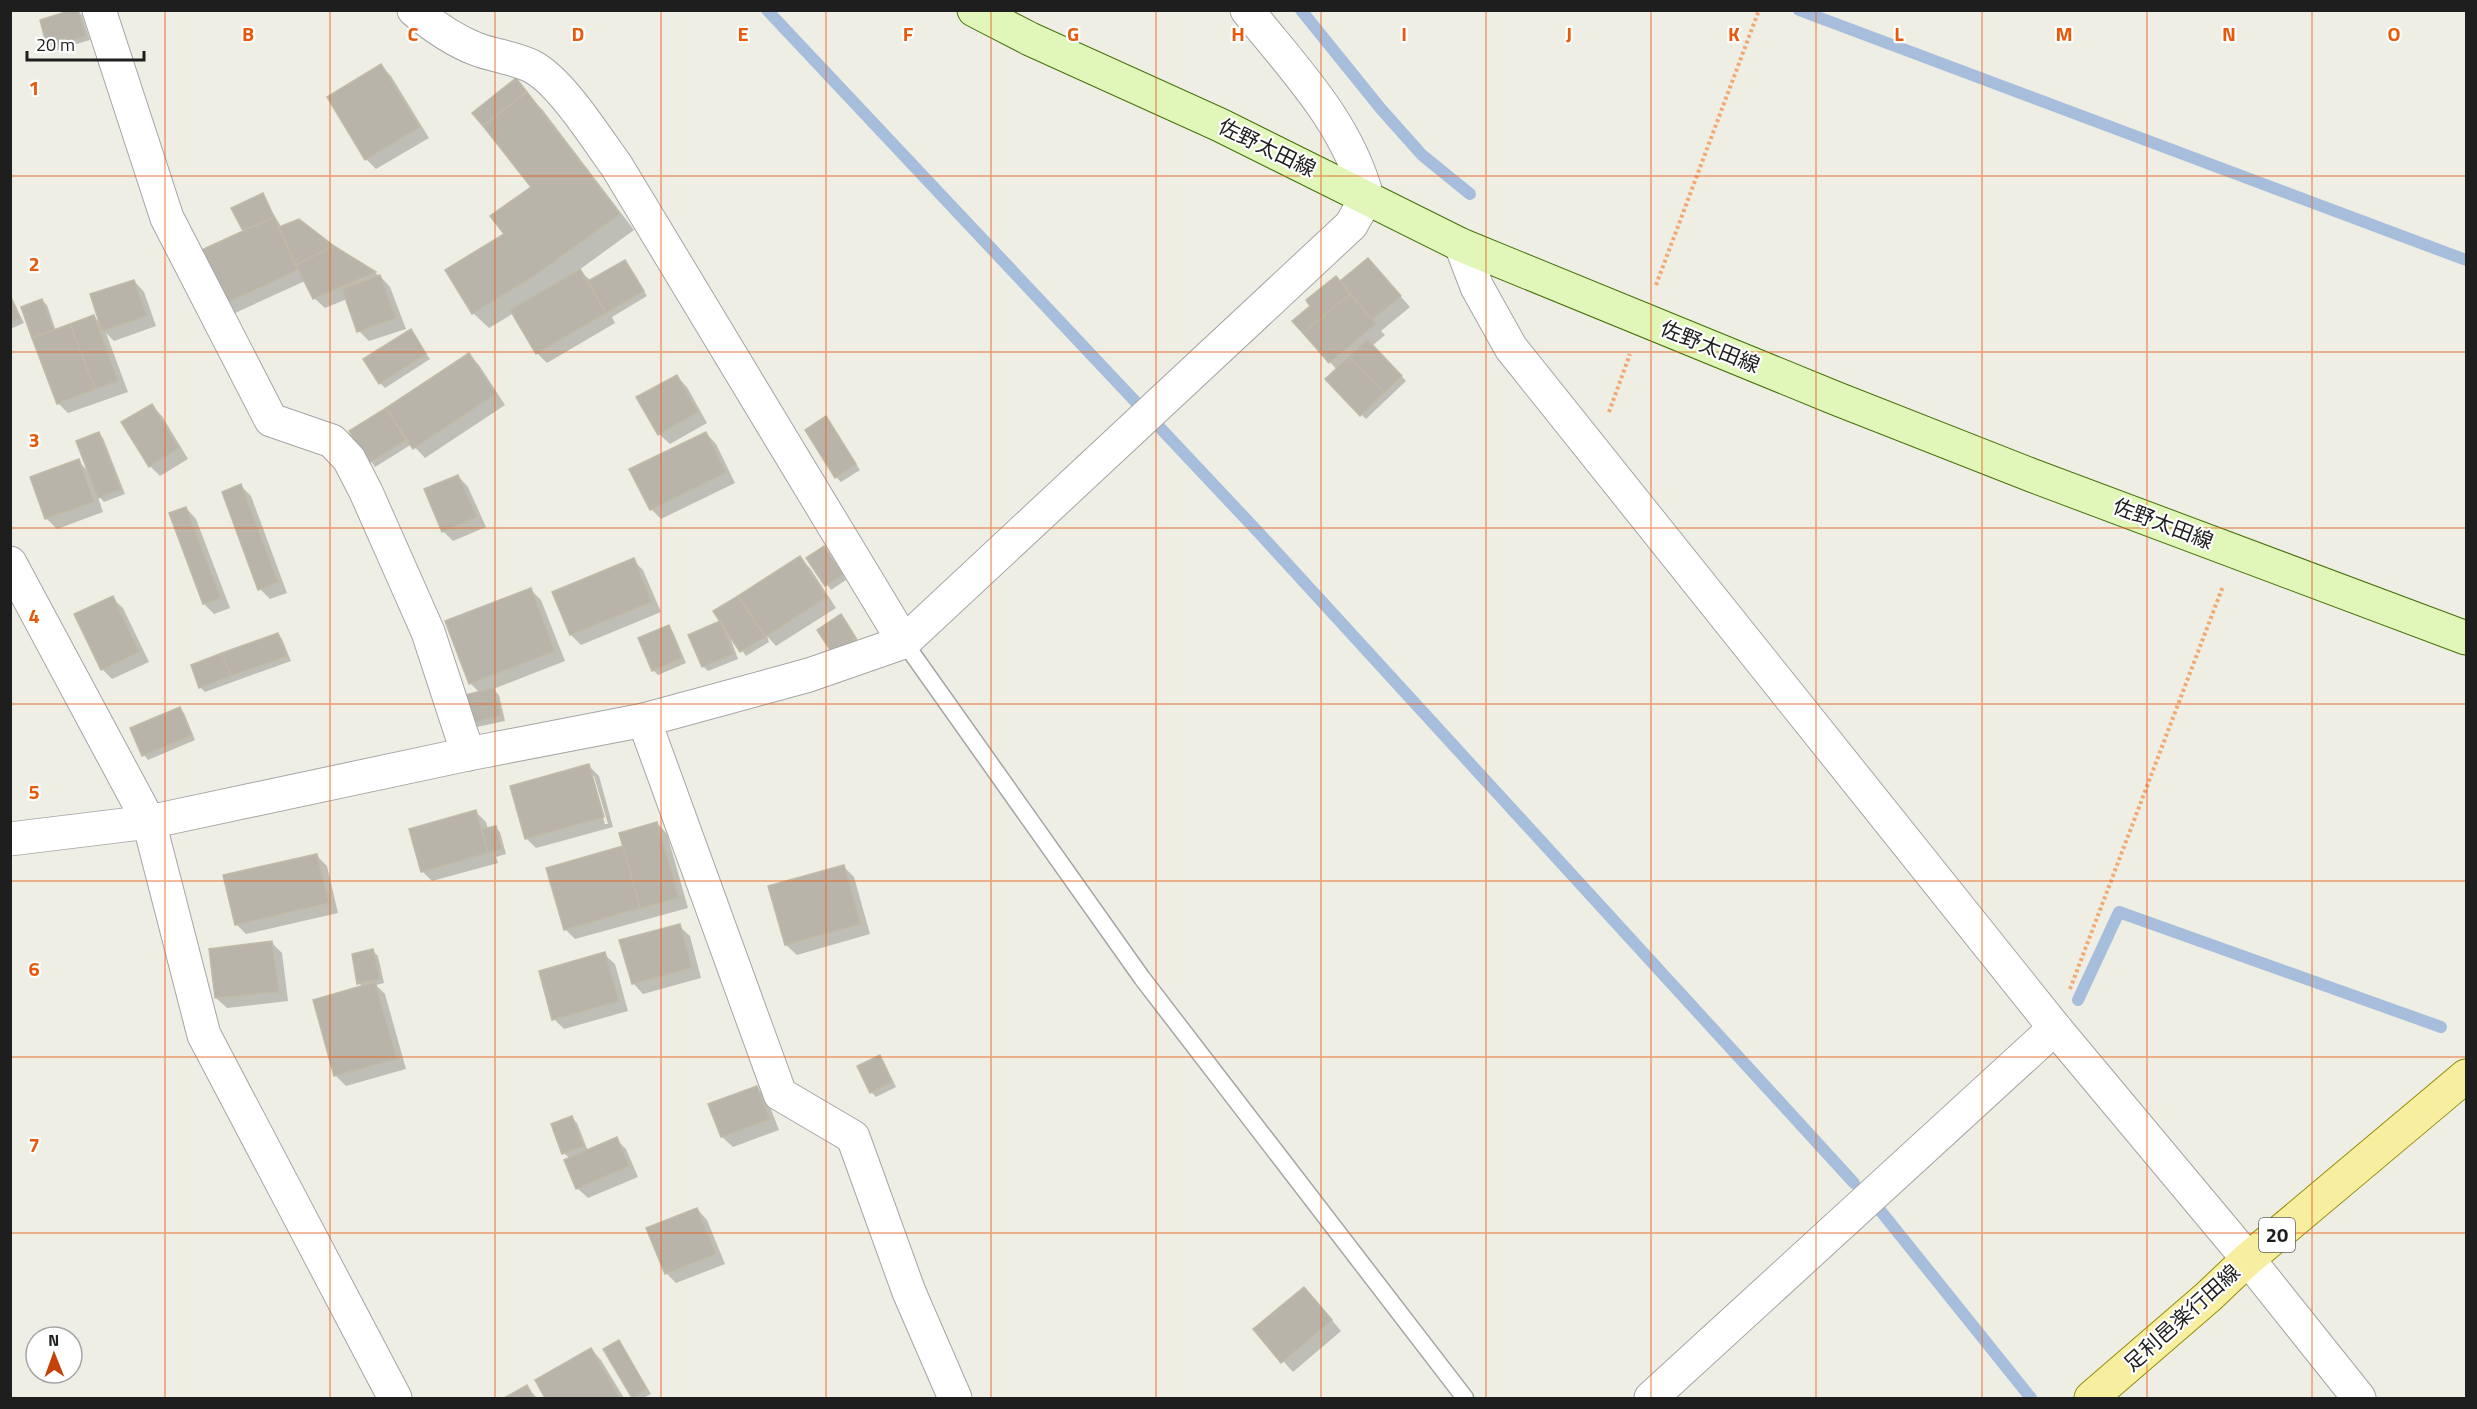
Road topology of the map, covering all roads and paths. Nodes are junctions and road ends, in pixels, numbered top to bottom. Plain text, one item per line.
1 (99, 10) edge
2 (414, 10) edge
3 (974, 10) edge
4 (1247, 10) edge
5 (1759, 10) edge
6 (1366, 197) junction
7 (1461, 245) junction
8 (1643, 320) junction
9 (1591, 447) junction
10 (2236, 552) junction
11 (10, 563) edge
12 (2466, 638) edge
13 (904, 642) junction
14 (644, 720) junction
15 (468, 754) junction
16 (149, 822) junction
17 (10, 839) edge
18 (2055, 1028) junction
19 (2466, 1076) edge
20 (2248, 1259) junction
21 (395, 1398) edge
22 (955, 1398) edge
23 (1465, 1398) edge
24 (1651, 1398) edge
25 (2091, 1398) edge
26 (2359, 1398) edge

1 - 15 street
2 - 13 street
3 - 6 main road, 佐野太田線
4 - 6 street
5 - 8 path
6 - 7 main road, 佐野太田線
6 - 13 street
7 - 8 main road, 佐野太田線
7 - 9 street
8 - 9 path
8 - 10 main road, 佐野太田線
9 - 18 street
10 - 12 main road, 佐野太田線
10 - 18 path
11 - 16 street
13 - 14 street
13 - 23 lane
14 - 15 street
14 - 22 street
15 - 16 street
16 - 17 street
16 - 21 street
18 - 20 street
18 - 24 street
19 - 20 main road, 足利邑楽行田線 / 20
20 - 25 main road, 足利邑楽行田線 / 20
20 - 26 street

